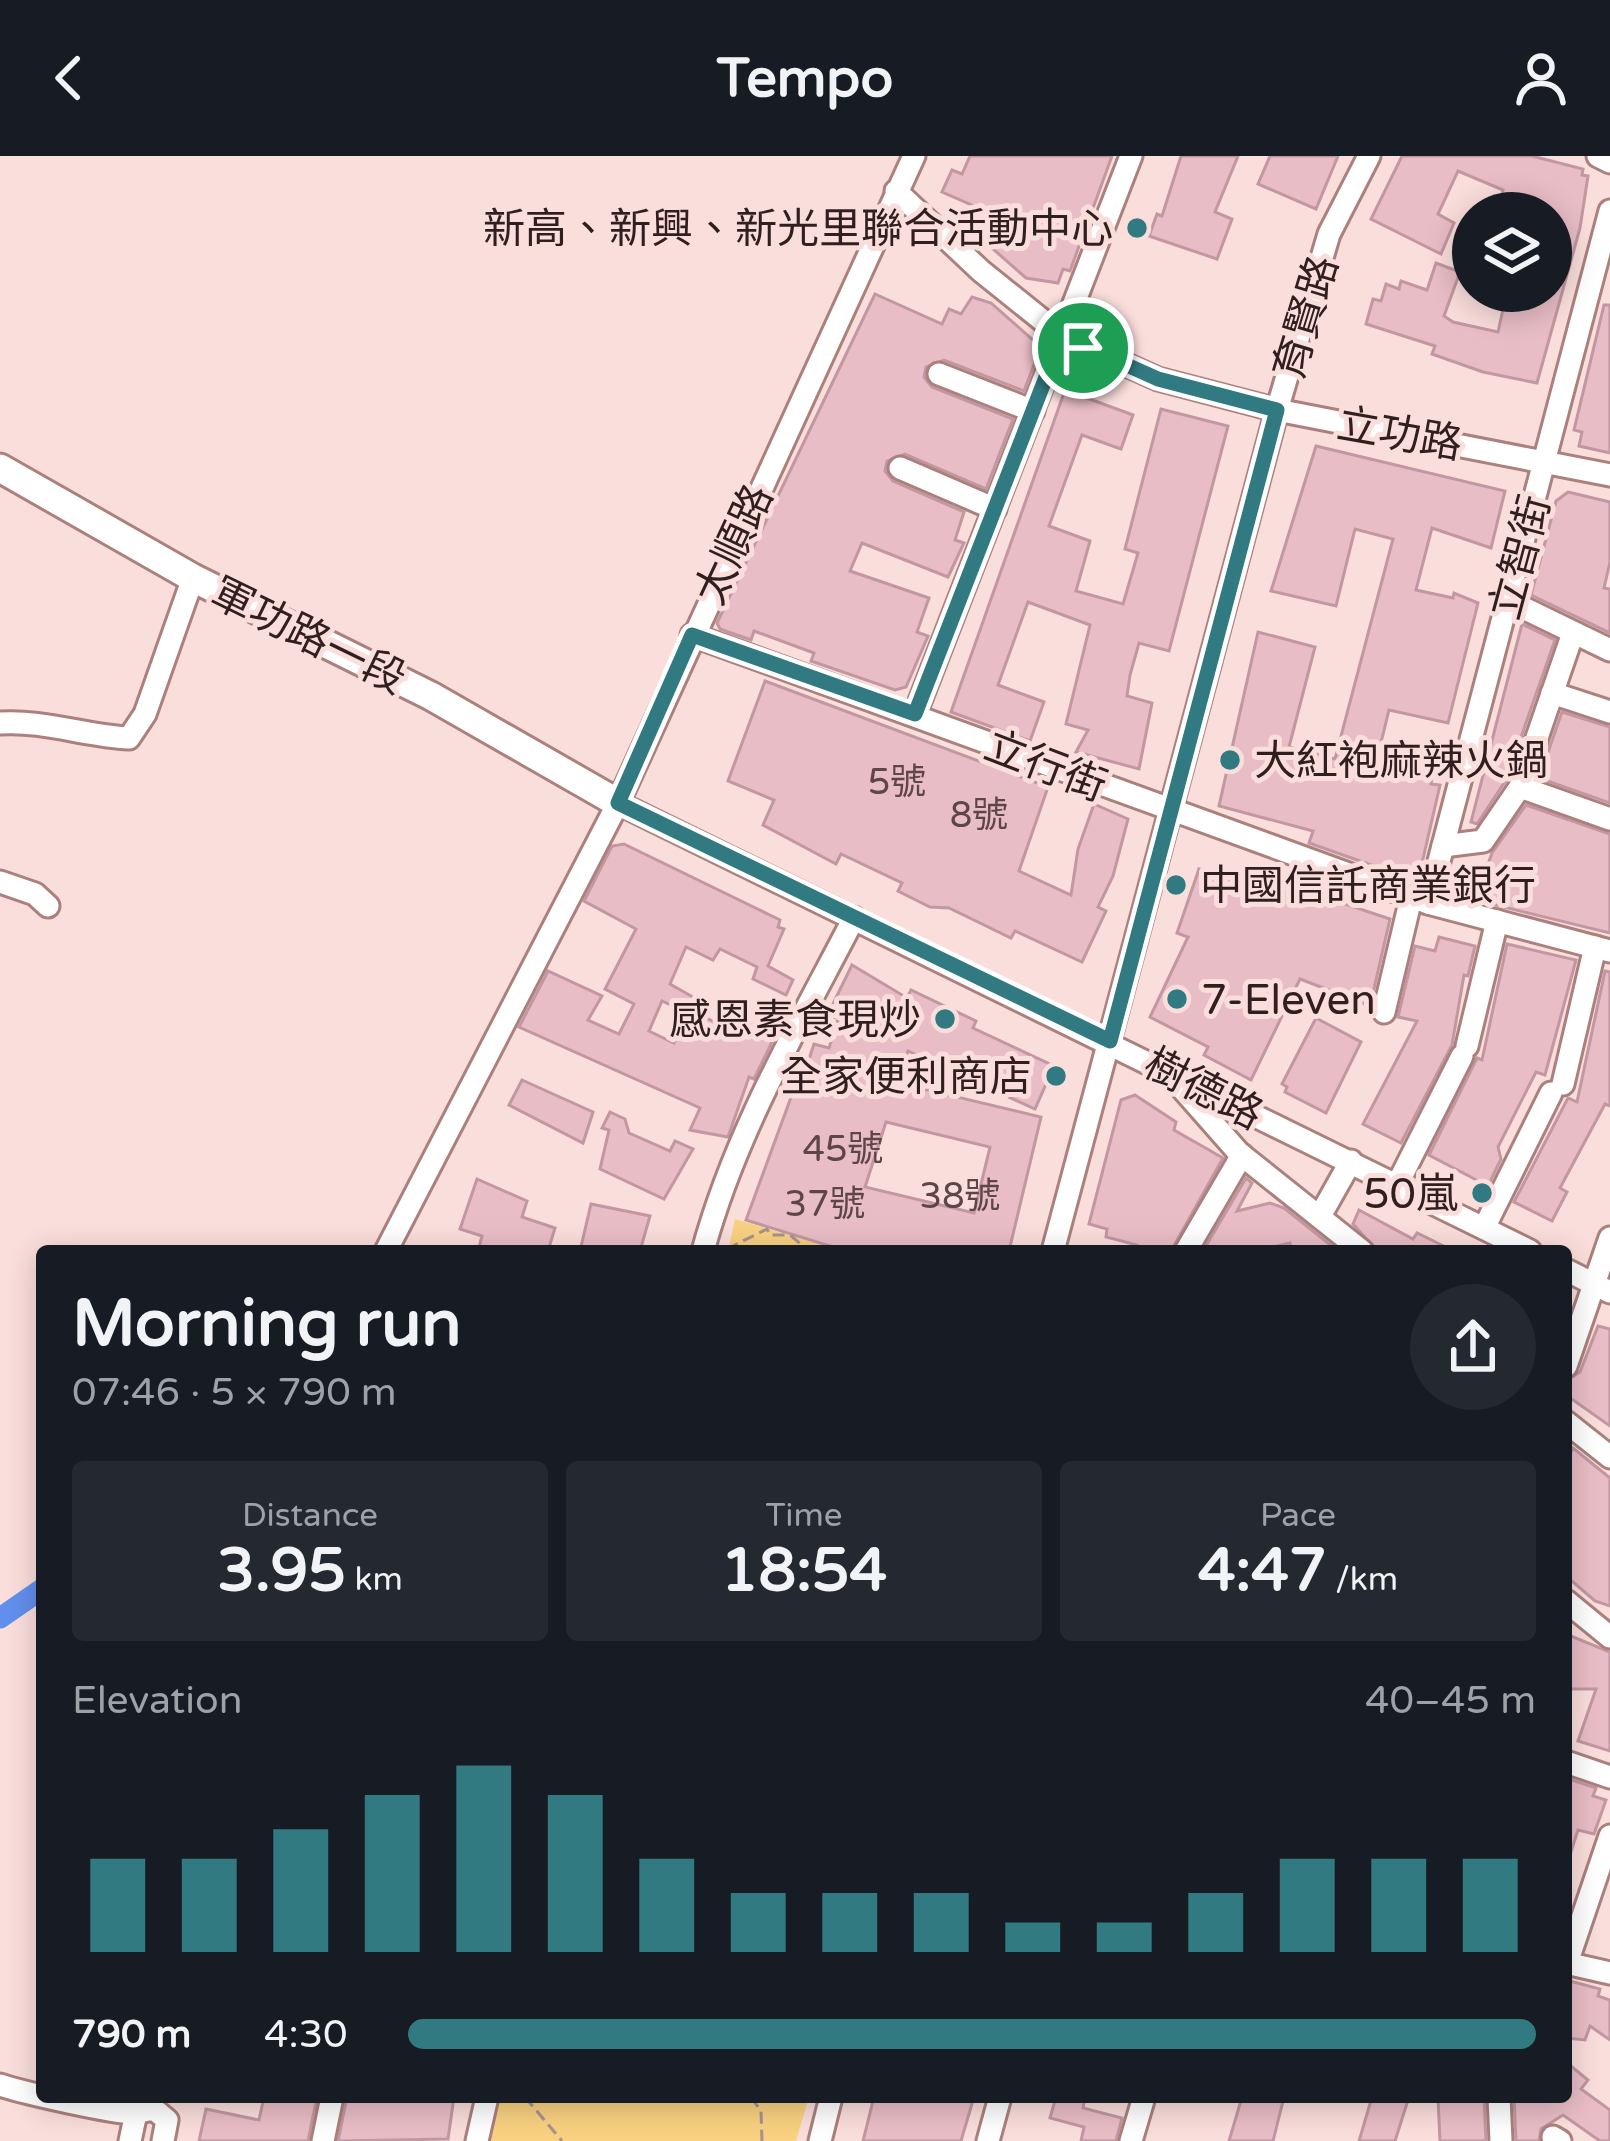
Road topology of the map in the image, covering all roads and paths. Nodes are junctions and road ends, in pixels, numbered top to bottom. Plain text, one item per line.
1 (914, 156) edge
2 (1131, 156) edge
3 (1369, 156) edge
4 (1598, 156) edge
5 (1610, 162) edge
6 (896, 191) junction
7 (1610, 211) edge
8 (1062, 336) junction
9 (939, 374) dead end
10 (1277, 410) junction
11 (1033, 411) junction
12 (1544, 460) junction
13 (0, 468) edge
14 (900, 468) dead end
15 (1610, 475) edge
16 (995, 509) junction
17 (194, 578) junction
18 (1507, 601) junction
19 (1573, 633) junction
20 (692, 635) junction
21 (1610, 650) edge
22 (1552, 693) junction
23 (1610, 712) edge
24 (915, 714) junction
25 (0, 723) edge
26 (1520, 787) junction
27 (618, 803) junction
28 (1166, 812) junction
29 (1610, 819) edge
30 (1443, 846) junction
31 (0, 882) edge
32 (1419, 901) junction
33 (48, 906) dead end
34 (854, 918) junction
35 (1497, 922) junction
36 (1603, 949) edge
37 (1384, 1012) dead end
38 (1110, 1041) junction
39 (1162, 1067) junction
40 (1242, 1156) junction
41 (1351, 1161) junction
42 (1397, 1185) junction
43 (1320, 1216) junction
44 (1484, 1228) junction
45 (1610, 1238) edge
46 (389, 1245) edge
47 (705, 1245) edge
48 (736, 1245) edge
49 (802, 1245) edge
50 (1055, 1245) edge
51 (1190, 1245) edge
52 (1355, 1245) edge
53 (1518, 1245) edge
54 (1572, 1273) edge
55 (1602, 1288) edge
56 (1572, 1353) edge
57 (1572, 1427) edge
58 (1610, 1457) edge
59 (1572, 1605) edge
60 (1610, 1637) edge
61 (1572, 1764) edge
62 (1610, 1778) edge
63 (1610, 1836) edge
64 (1572, 1946) edge
65 (1572, 1964) edge
66 (1610, 1973) edge
67 (0, 2085) edge
68 (36, 2097) edge
69 (90, 2103) edge
70 (331, 2103) edge
71 (486, 2103) edge
72 (530, 2103) edge
73 (755, 2103) edge
74 (830, 2103) edge
75 (998, 2103) edge
76 (1142, 2103) edge
77 (1499, 2103) edge
78 (136, 2113) junction
79 (165, 2130) edge
80 (130, 2141) edge
81 (322, 2141) edge
82 (477, 2141) edge
83 (562, 2141) edge
84 (762, 2141) edge
85 (820, 2141) edge
86 (988, 2141) edge
87 (1131, 2141) edge
88 (1501, 2141) edge

1 - 6 street, 太順路
2 - 8 street
3 - 10 street, 育賢路
4 - 5 street
6 - 8 street, 立功路
6 - 20 street, 太順路
7 - 12 street, 立智街
8 - 10 street, 立功路
8 - 11 street
9 - 11 street
10 - 12 street, 立功路
10 - 28 street, 育賢路
11 - 16 street
12 - 15 street, 立功路
12 - 18 street, 立智街
13 - 17 main road, 軍功路一段
14 - 16 street
16 - 24 street
17 - 25 street
17 - 27 main road, 軍功路一段
18 - 19 street
18 - 30 street, 立智街
19 - 21 street
19 - 22 street
20 - 24 street, 立行街
20 - 27 street, 太順路
22 - 23 street
22 - 26 street
24 - 28 street, 立行街
26 - 29 street
26 - 30 street
27 - 34 street, 樹德路
27 - 46 street, 太順路
28 - 32 street, 立行街
28 - 38 street, 育賢路
30 - 32 street, 立智街
31 - 33 street
32 - 35 street, 立行街
32 - 37 street, 立智街
34 - 38 street, 樹德路
34 - 47 street
35 - 36 street, 立行街
35 - 42 street
36 - 44 street
38 - 39 street, 樹德路
38 - 50 street, 育賢路
39 - 40 street
39 - 41 street, 樹德路
40 - 43 street
40 - 51 street
41 - 42 street, 樹德路
41 - 43 street
42 - 44 street, 樹德路
43 - 52 street
44 - 53 street, 樹德路
45 - 55 street
48 - 49 path
54 - 55 street
55 - 56 street
57 - 58 street
59 - 60 street
61 - 62 street
63 - 64 street
65 - 66 street
67 - 68 street
69 - 78 street
70 - 81 street
71 - 82 street
72 - 83 path
73 - 84 path
74 - 85 street
75 - 86 street
76 - 87 street
77 - 88 street
78 - 79 street
78 - 80 street

